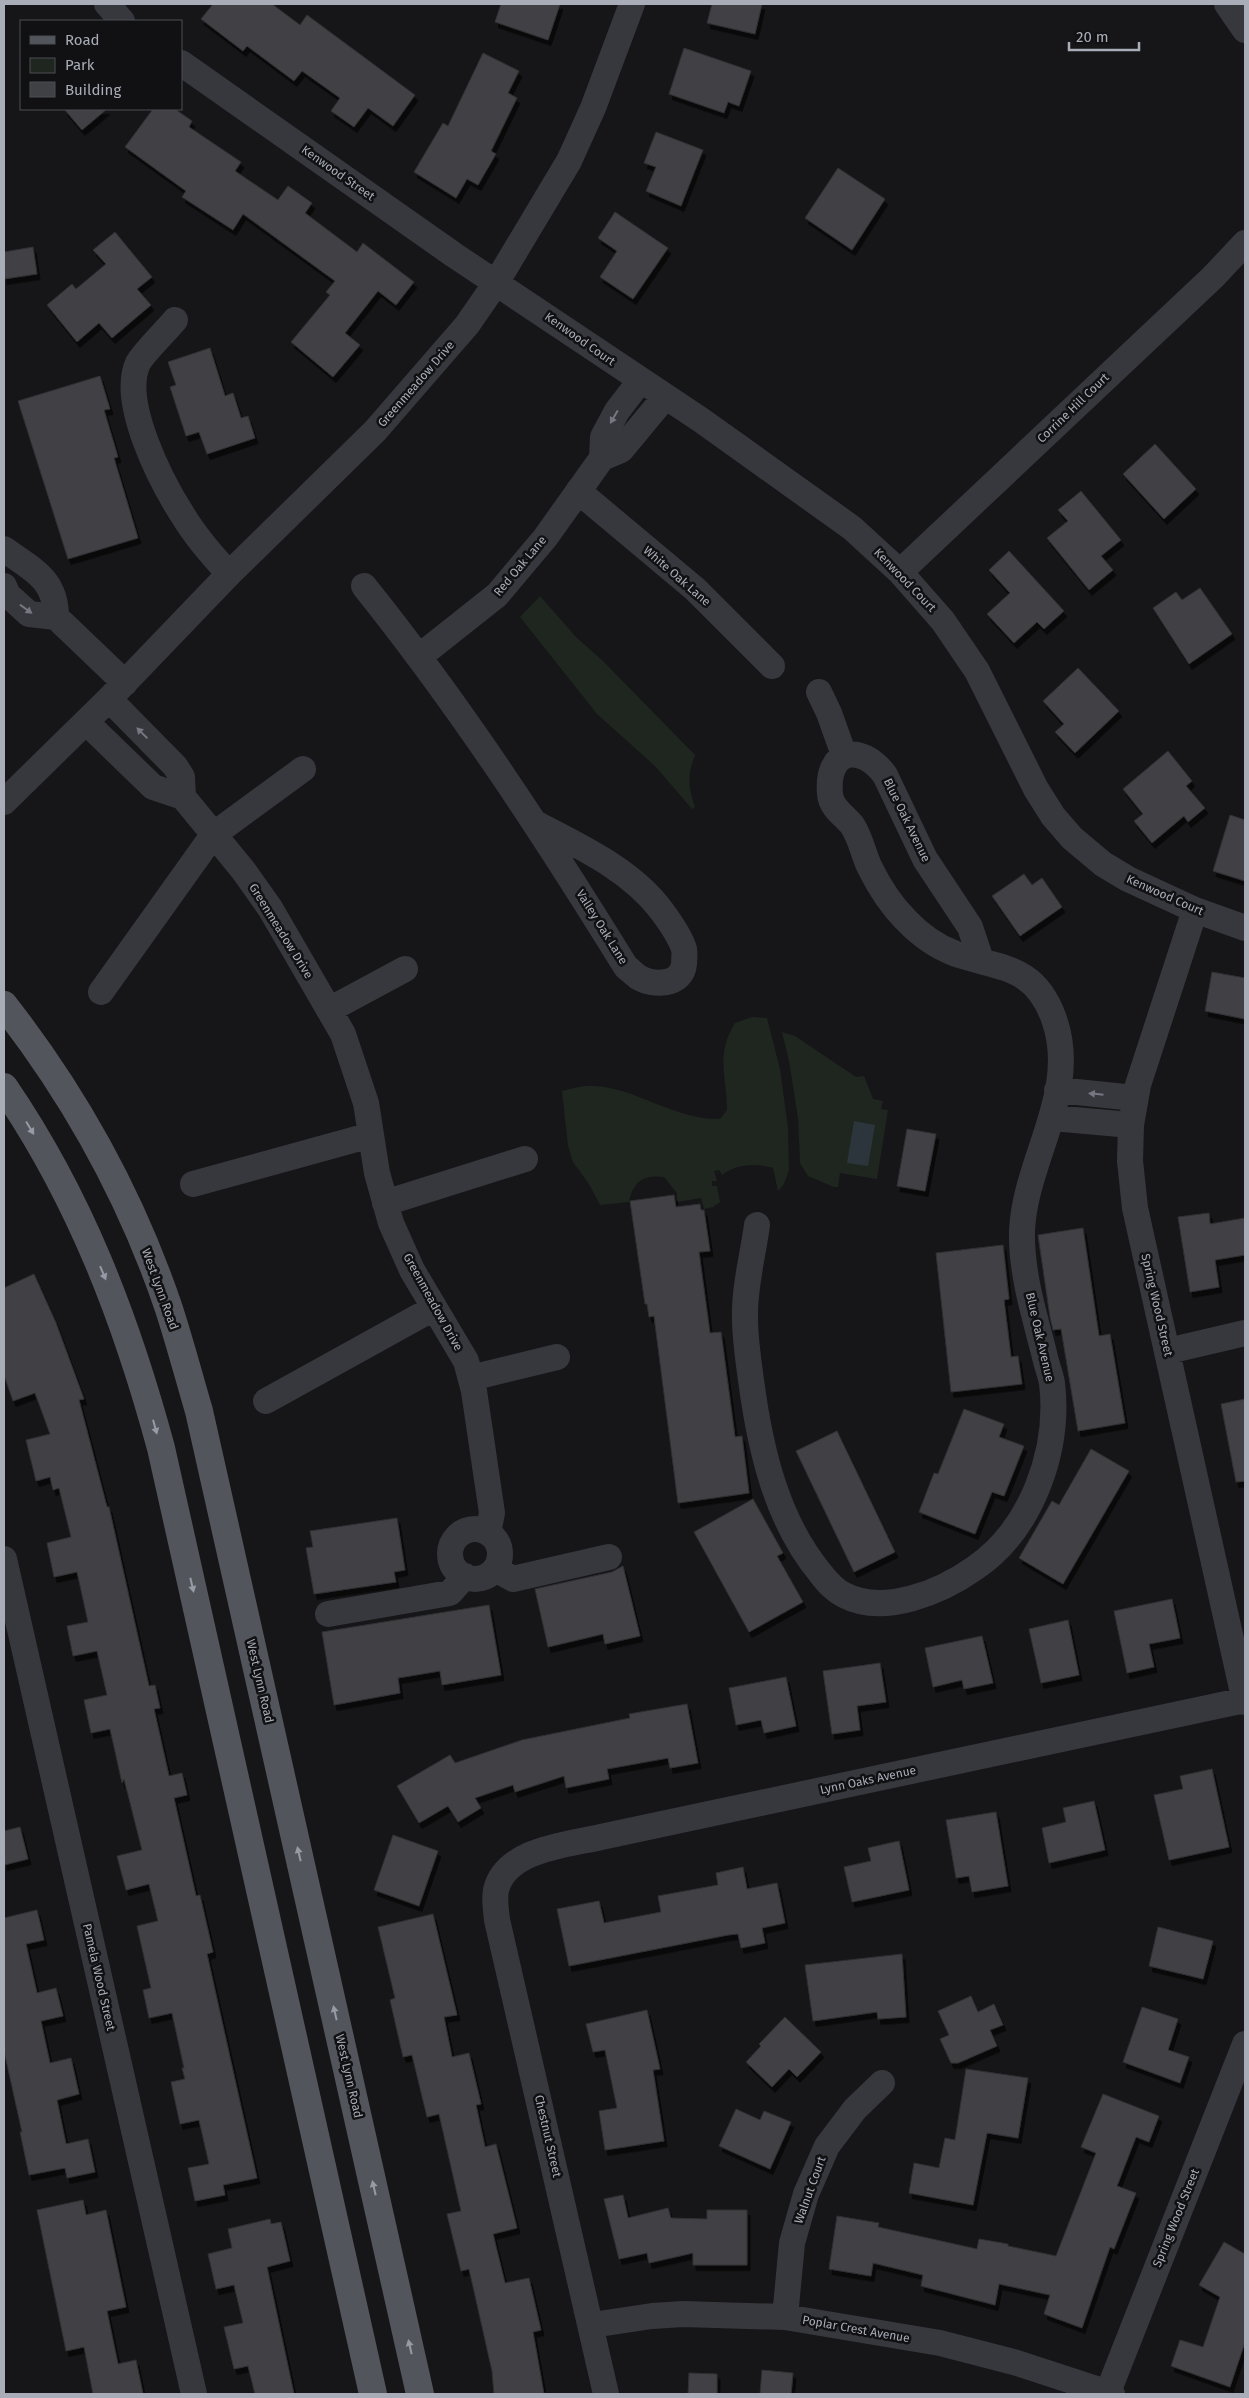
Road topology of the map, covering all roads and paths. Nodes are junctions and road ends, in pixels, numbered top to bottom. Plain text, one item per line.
1 (107, 4) edge
2 (632, 4) edge
3 (1227, 4) edge
4 (121, 20) edge
5 (1245, 30) edge
6 (182, 64) edge
7 (1245, 243) edge
8 (496, 283) junction
9 (175, 320) dead end
10 (640, 381) junction
11 (665, 397) junction
12 (602, 458) junction
13 (578, 491) junction
14 (14, 555) edge
15 (900, 572) junction
16 (229, 574) junction
17 (364, 586) dead end
18 (4, 587) edge
19 (56, 617) junction
20 (420, 656) junction
21 (772, 666) dead end
22 (117, 691) junction
23 (818, 692) dead end
24 (86, 722) junction
25 (844, 755) junction
26 (303, 769) dead end
27 (183, 797) junction
28 (4, 802) edge
29 (537, 824) junction
30 (213, 835) junction
31 (1195, 910) junction
32 (1245, 928) edge
33 (982, 960) junction
34 (406, 969) dead end
35 (102, 992) dead end
36 (4, 1005) edge
37 (329, 1010) junction
38 (4, 1087) edge
39 (1057, 1090) junction
40 (1136, 1098) junction
41 (1052, 1118) junction
42 (1131, 1125) junction
43 (371, 1135) junction
44 (525, 1159) dead end
45 (193, 1184) dead end
46 (385, 1203) junction
47 (757, 1225) dead end
48 (434, 1308) junction
49 (1245, 1333) edge
50 (1168, 1351) junction
51 (558, 1357) dead end
52 (471, 1378) junction
53 (266, 1401) dead end
54 (488, 1532) junction
55 (609, 1557) dead end
56 (4, 1559) edge
57 (495, 1568) junction
58 (465, 1576) junction
59 (328, 1614) dead end
60 (1245, 1701) edge
61 (501, 1879) joint
62 (1245, 2044) edge
63 (882, 2083) dead end
64 (785, 2317) junction
65 (592, 2325) junction
66 (1110, 2393) edge
67 (194, 2394) edge
68 (374, 2394) edge
69 (420, 2394) edge
70 (606, 2394) edge

1 - 4 street
2 - 8 street, Greenmeadow Drive
3 - 5 street
6 - 8 street, Kenwood Street
7 - 15 street, Corrine Hill Court
8 - 10 street, Kenwood Court
8 - 16 street, Greenmeadow Drive
9 - 16 street
10 - 11 street, Kenwood Court
10 -> 12 street, Red Oak Lane
11 - 12 street, Red Oak Lane
11 - 15 street, Kenwood Court
12 - 13 street, Red Oak Lane
13 - 20 street, Red Oak Lane
13 - 21 street, White Oak Lane
14 - 18 street
14 - 19 street
15 - 31 street, Kenwood Court
16 - 22 street, Greenmeadow Drive
17 - 20 street, Valley Oak Lane
18 -> 19 street
19 - 22 street
20 - 29 street, Valley Oak Lane
22 - 24 street, Greenmeadow Drive
27 -> 22 street
23 - 25 street
24 - 27 street
24 - 28 street, Greenmeadow Drive
25 - 33 street, Blue Oak Avenue
25 - 33 street, Blue Oak Avenue
26 - 30 street
27 - 30 street, Greenmeadow Drive
29 - 29 street, Valley Oak Lane
30 - 35 street
30 - 37 street, Greenmeadow Drive
31 - 32 street, Kenwood Court
31 - 40 street, Spring Wood Street
33 - 39 street, Blue Oak Avenue
34 - 37 street
69 -> 36 main road, West Lynn Road
37 - 43 street, Greenmeadow Drive
38 -> 68 main road
40 -> 39 street
39 - 41 street, Blue Oak Avenue
40 - 42 street, Spring Wood Street
41 - 42 street
41 - 47 street, Blue Oak Avenue
42 - 50 street, Spring Wood Street
43 - 45 street
43 - 46 street, Greenmeadow Drive
44 - 46 street
46 - 48 street, Greenmeadow Drive
48 - 52 street, Greenmeadow Drive
48 - 53 street
49 - 50 street
50 - 60 street, Spring Wood Street
51 - 52 street
52 - 54 street, Greenmeadow Drive
54 - 57 street
54 - 58 street
55 - 57 street
56 - 67 street, Pamela Wood Street
57 - 58 street
58 - 59 street
60 - 61 street, Lynn Oaks Avenue
61 - 65 street, Chestnut Street
62 - 66 street, Spring Wood Street
63 - 64 street, Walnut Court
64 - 65 street, Poplar Crest Avenue
64 - 66 street, Poplar Crest Avenue
65 - 70 street, Chestnut Street

